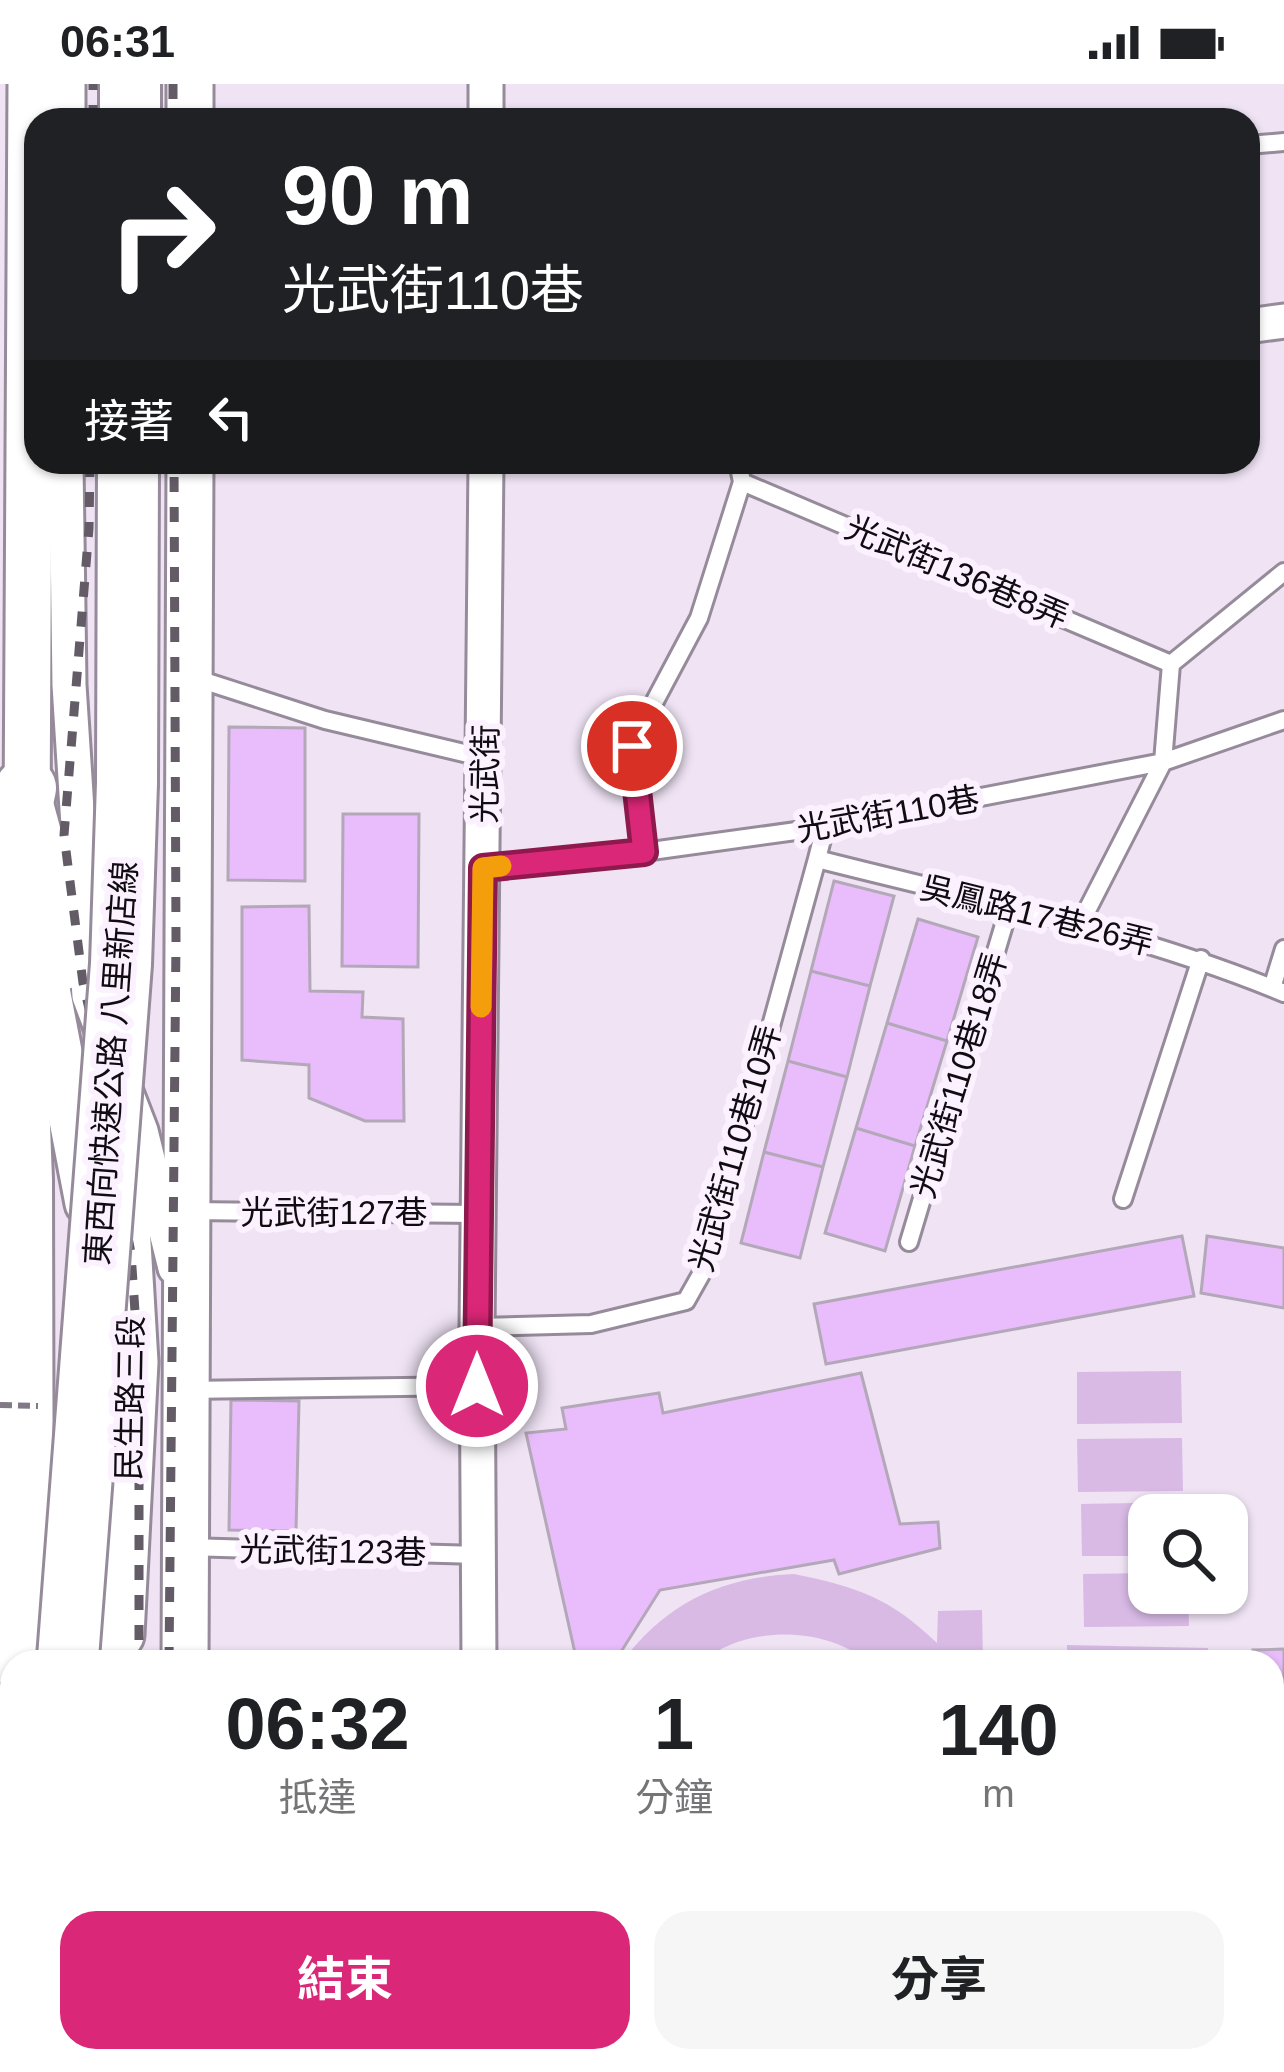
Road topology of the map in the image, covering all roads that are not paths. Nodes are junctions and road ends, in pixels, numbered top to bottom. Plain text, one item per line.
1 (128, 474) edge
2 (154, 474) edge
3 (190, 474) edge
4 (486, 474) edge
5 (740, 474) edge
6 (742, 482) junction
7 (53, 483) edge
8 (1284, 572) edge
9 (1171, 664) junction
10 (190, 676) junction
11 (1284, 720) edge
12 (486, 758) junction
13 (1162, 762) junction
14 (26, 788) junction
15 (825, 827) junction
16 (644, 852) junction
17 (817, 859) junction
18 (483, 868) junction
19 (186, 898) junction
20 (1009, 908) junction
21 (1080, 924) junction
22 (1284, 949) edge
23 (1201, 959) junction
24 (1278, 990) edge
25 (1123, 1199) dead end
26 (189, 1211) junction
27 (478, 1214) junction
28 (909, 1242) dead end
29 (187, 1310) junction
30 (477, 1327) junction
31 (477, 1386) junction
32 (185, 1390) junction
33 (186, 1547) junction
34 (480, 1555) junction
35 (38, 1650) edge
36 (39, 1650) edge
37 (99, 1650) edge
38 (119, 1650) edge
39 (185, 1650) edge
40 (479, 1650) edge

1 - 36 highway, 東西向快速公路 八里新店線, bridge
2 - 19 main road, 民生路三段
3 - 10 main road, 民生路三段
4 - 12 street, 光武街
5 - 6 lane
6 - 9 lane, 光武街136巷8弄
6 - 16 lane
7 - 14 main road, 民生路三段
7 - 29 street
8 - 9 lane
9 - 13 lane
10 - 12 lane
10 - 19 main road, 民生路三段
11 - 13 lane, 光武街110巷
12 - 18 street, 光武街
13 - 15 lane, 光武街110巷
13 - 21 lane
14 - 35 highway
14 - 37 main road, 民生路三段
14 - 38 main road, 民生路三段
15 - 16 lane, 光武街110巷
15 - 17 lane
16 - 18 lane, 光武街110巷
17 - 20 lane, 吳鳳路17巷26弄
17 - 30 lane, 光武街110巷10弄
18 - 27 street, 光武街
19 - 26 main road, 民生路三段
20 - 21 lane, 吳鳳路17巷26弄
20 - 28 lane, 光武街110巷18弄
21 - 23 lane, 吳鳳路17巷26弄
22 - 24 lane
23 - 24 lane, 吳鳳路17巷26弄
23 - 25 lane
26 - 27 lane, 光武街127巷
26 - 29 main road, 民生路三段
27 - 30 street, 光武街
29 - 32 main road, 民生路三段
30 - 31 street, 光武街
31 - 32 lane
31 - 34 street, 光武街
32 - 33 main road, 民生路三段
33 - 34 lane, 光武街123巷
33 - 39 main road, 民生路三段
34 - 40 street, 光武街

